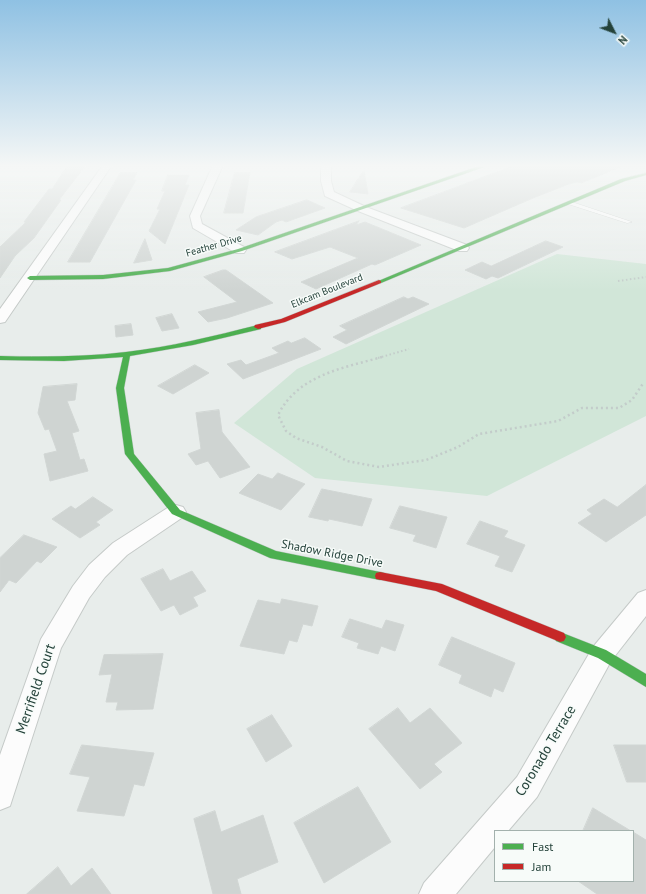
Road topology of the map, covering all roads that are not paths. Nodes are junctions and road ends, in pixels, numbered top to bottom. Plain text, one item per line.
1 (79, 207) edge
2 (199, 207) edge
3 (359, 207) edge
4 (366, 207) edge
5 (561, 207) edge
6 (582, 207) edge
7 (362, 208) junction
8 (629, 222) dead end
9 (463, 248) junction
10 (240, 250) junction
11 (30, 278) junction
12 (0, 319) edge
13 (127, 354) junction
14 (0, 358) edge
15 (176, 512) junction
16 (646, 600) edge
17 (602, 654) junction
18 (646, 681) edge
19 (0, 796) edge
20 (435, 894) edge

1 - 11 street
2 - 10 street
3 - 7 street
4 - 7 street, Feather Drive
5 - 9 street, Elkcam Boulevard
6 - 8 lane
7 - 9 street
7 - 10 street, Feather Drive
9 - 13 street, Elkcam Boulevard
10 - 11 street, Feather Drive
11 - 12 street
13 - 14 street, Elkcam Boulevard
13 - 15 street, Shadow Ridge Drive
15 - 17 street, Shadow Ridge Drive
15 - 19 street, Merrifield Court
16 - 17 street, Coronado Terrace
17 - 18 street, Shadow Ridge Drive
17 - 20 street, Coronado Terrace

